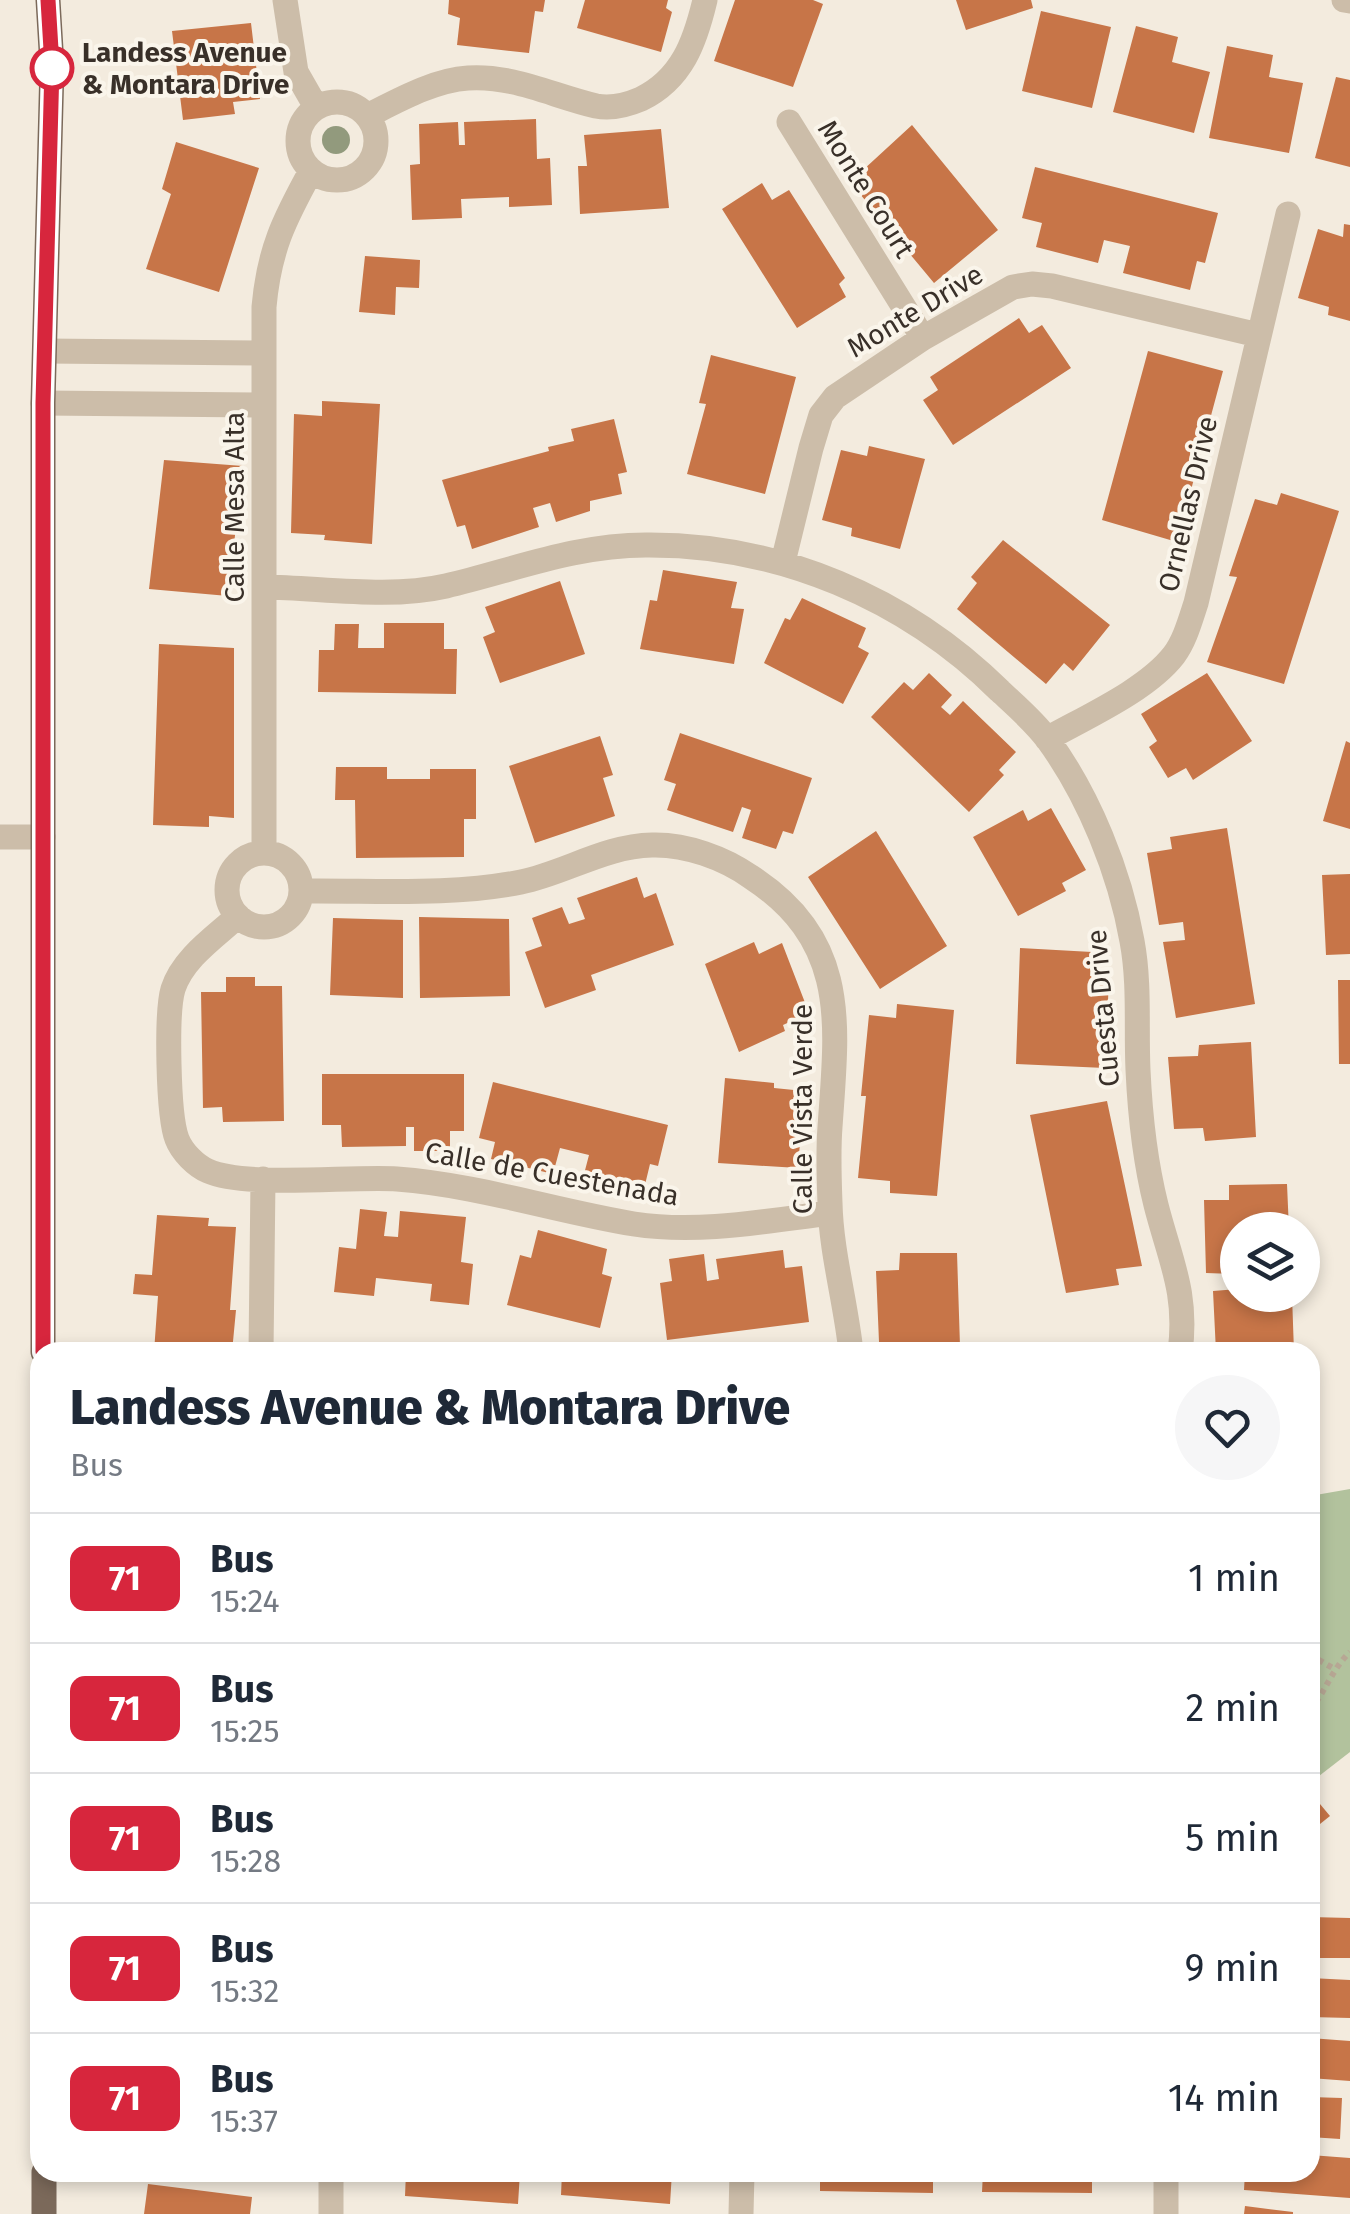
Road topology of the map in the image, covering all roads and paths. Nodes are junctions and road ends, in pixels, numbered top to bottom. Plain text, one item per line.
1 (48, 0) edge
2 (285, 0) edge
3 (706, 0) edge
4 (316, 107) junction
5 (367, 116) junction
6 (789, 122) dead end
7 (312, 171) junction
8 (1288, 214) dead end
9 (1258, 335) junction
10 (924, 338) junction
11 (44, 351) junction
12 (264, 353) junction
13 (43, 403) junction
14 (264, 405) junction
15 (783, 562) junction
16 (265, 587) junction
17 (1047, 739) junction
18 (0, 837) edge
19 (43, 837) junction
20 (264, 853) junction
21 (302, 891) junction
22 (238, 916) junction
23 (263, 1179) junction
24 (830, 1213) junction
25 (43, 1342) edge
26 (261, 1342) edge
27 (849, 1342) edge
28 (1180, 1342) edge
29 (1350, 1652) edge
30 (1320, 1661) edge
31 (1333, 1668) junction
32 (1320, 1698) edge
33 (44, 2182) edge
34 (330, 2182) edge
35 (742, 2182) edge
36 (1166, 2182) edge
37 (44, 2214) edge
38 (330, 2214) edge
39 (742, 2214) edge
40 (1166, 2214) edge

1 - 11 main road
2 - 4 street
3 - 5 street
4 - 5 street
4 - 7 street
5 - 7 street
6 - 10 street, Monte Court
7 - 12 street, Calle Mesa Alta
8 - 9 street, Ornellas Drive
9 - 10 street, Monte Drive
9 - 17 street, Ornellas Drive
10 - 15 street, Monte Drive
11 - 12 street
11 - 13 main road
12 - 14 street, Calle Mesa Alta
13 - 14 street
13 - 19 main road
14 - 16 street, Calle Mesa Alta
15 - 16 street, Cuesta Drive
15 - 17 street, Cuesta Drive
16 - 20 street, Calle Mesa Alta
17 - 28 street, Cuesta Drive
18 - 19 street
19 - 25 main road
20 - 21 street
20 - 22 street
21 - 22 street
21 - 24 street, Calle Vista Verde
22 - 23 street
23 - 24 street, Calle de Cuestenada
23 - 26 street
24 - 27 street, Calle Vista Verde
29 - 31 path
30 - 31 path
31 - 32 path
33 - 37 main road
34 - 38 street
35 - 39 street
36 - 40 street

